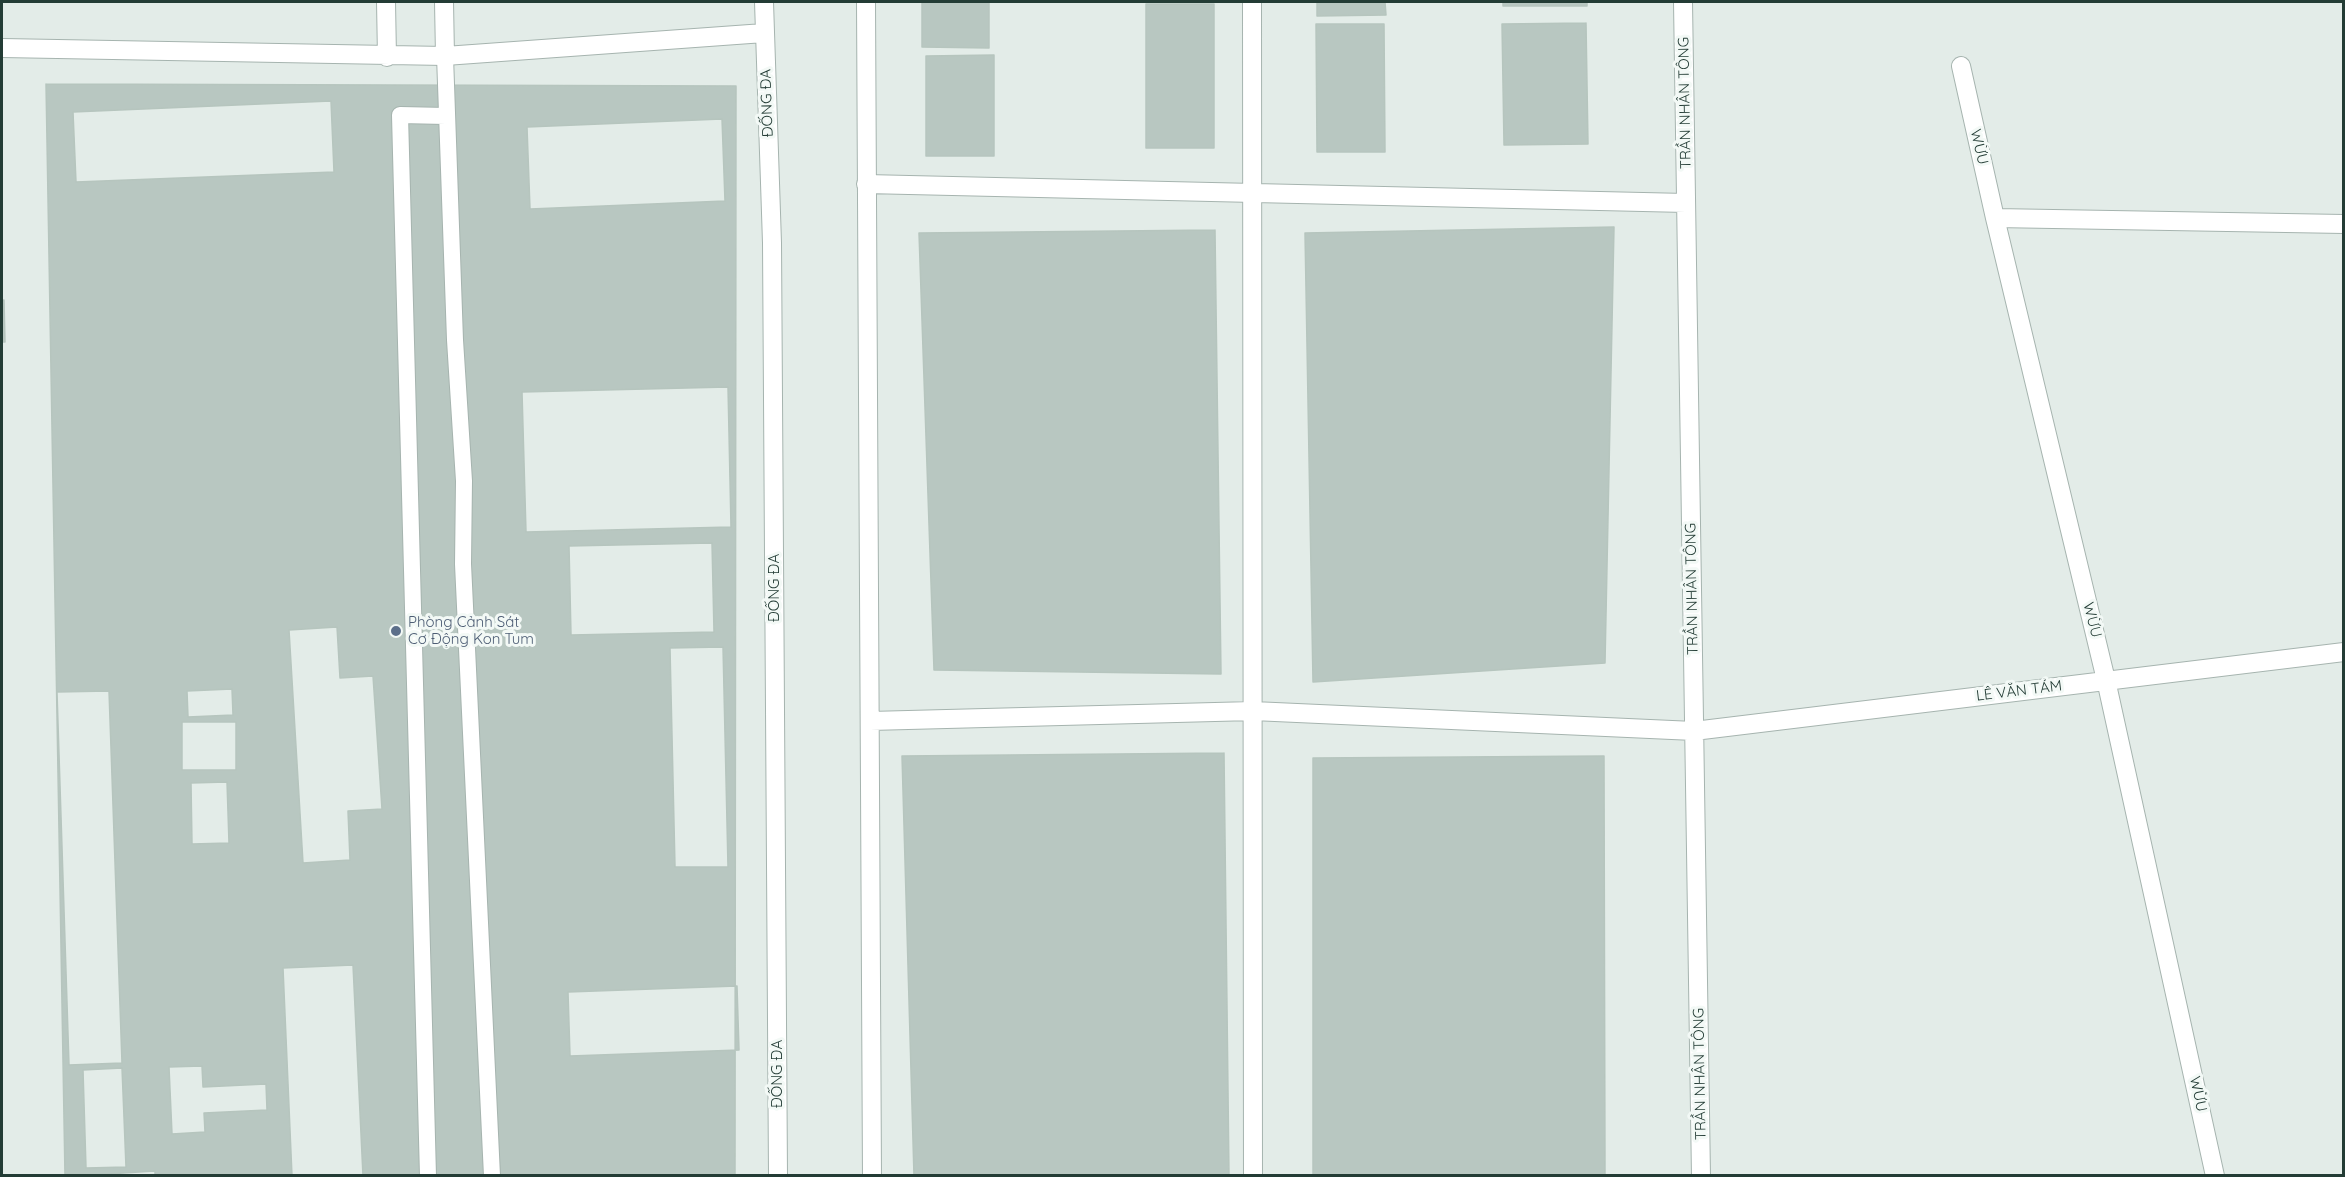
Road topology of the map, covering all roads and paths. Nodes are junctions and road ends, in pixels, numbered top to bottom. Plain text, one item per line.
1 (386, 2) edge
2 (444, 2) edge
3 (764, 2) edge
4 (866, 2) edge
5 (1252, 2) edge
6 (1683, 2) edge
7 (764, 33) junction
8 (2, 48) edge
9 (445, 56) junction
10 (387, 57) junction
11 (1961, 66) dead end
12 (446, 116) junction
13 (866, 184) junction
14 (1252, 193) junction
15 (1686, 203) junction
16 (1995, 218) junction
17 (2343, 224) edge
18 (2343, 652) edge
19 (2106, 680) junction
20 (1253, 711) junction
21 (870, 722) junction
22 (1694, 731) junction
23 (428, 1176) edge
24 (492, 1176) edge
25 (778, 1176) edge
26 (872, 1176) edge
27 (1253, 1176) edge
28 (1701, 1176) edge
29 (2216, 1176) edge

1 - 10 street
2 - 9 street
3 - 7 street, ĐỐNG ĐA
4 - 13 street
5 - 14 street
6 - 15 street, TRẦN NHÂN TÔNG
7 - 9 street
7 - 25 street, ĐỐNG ĐA
8 - 10 street
9 - 10 street
9 - 12 lane
11 - 16 street, WỪU
12 - 23 lane
12 - 24 lane
13 - 14 street
13 - 21 street
14 - 15 street
14 - 20 street
15 - 22 street, TRẦN NHÂN TÔNG
16 - 17 street
16 - 19 street, WỪU
18 - 19 street, LÊ VĂN TÁM
19 - 22 street, LÊ VĂN TÁM
19 - 29 street, WỪU
20 - 21 street, LÊ VĂN TÁM
20 - 22 street, LÊ VĂN TÁM
20 - 27 street
21 - 26 street
22 - 28 street, TRẦN NHÂN TÔNG

